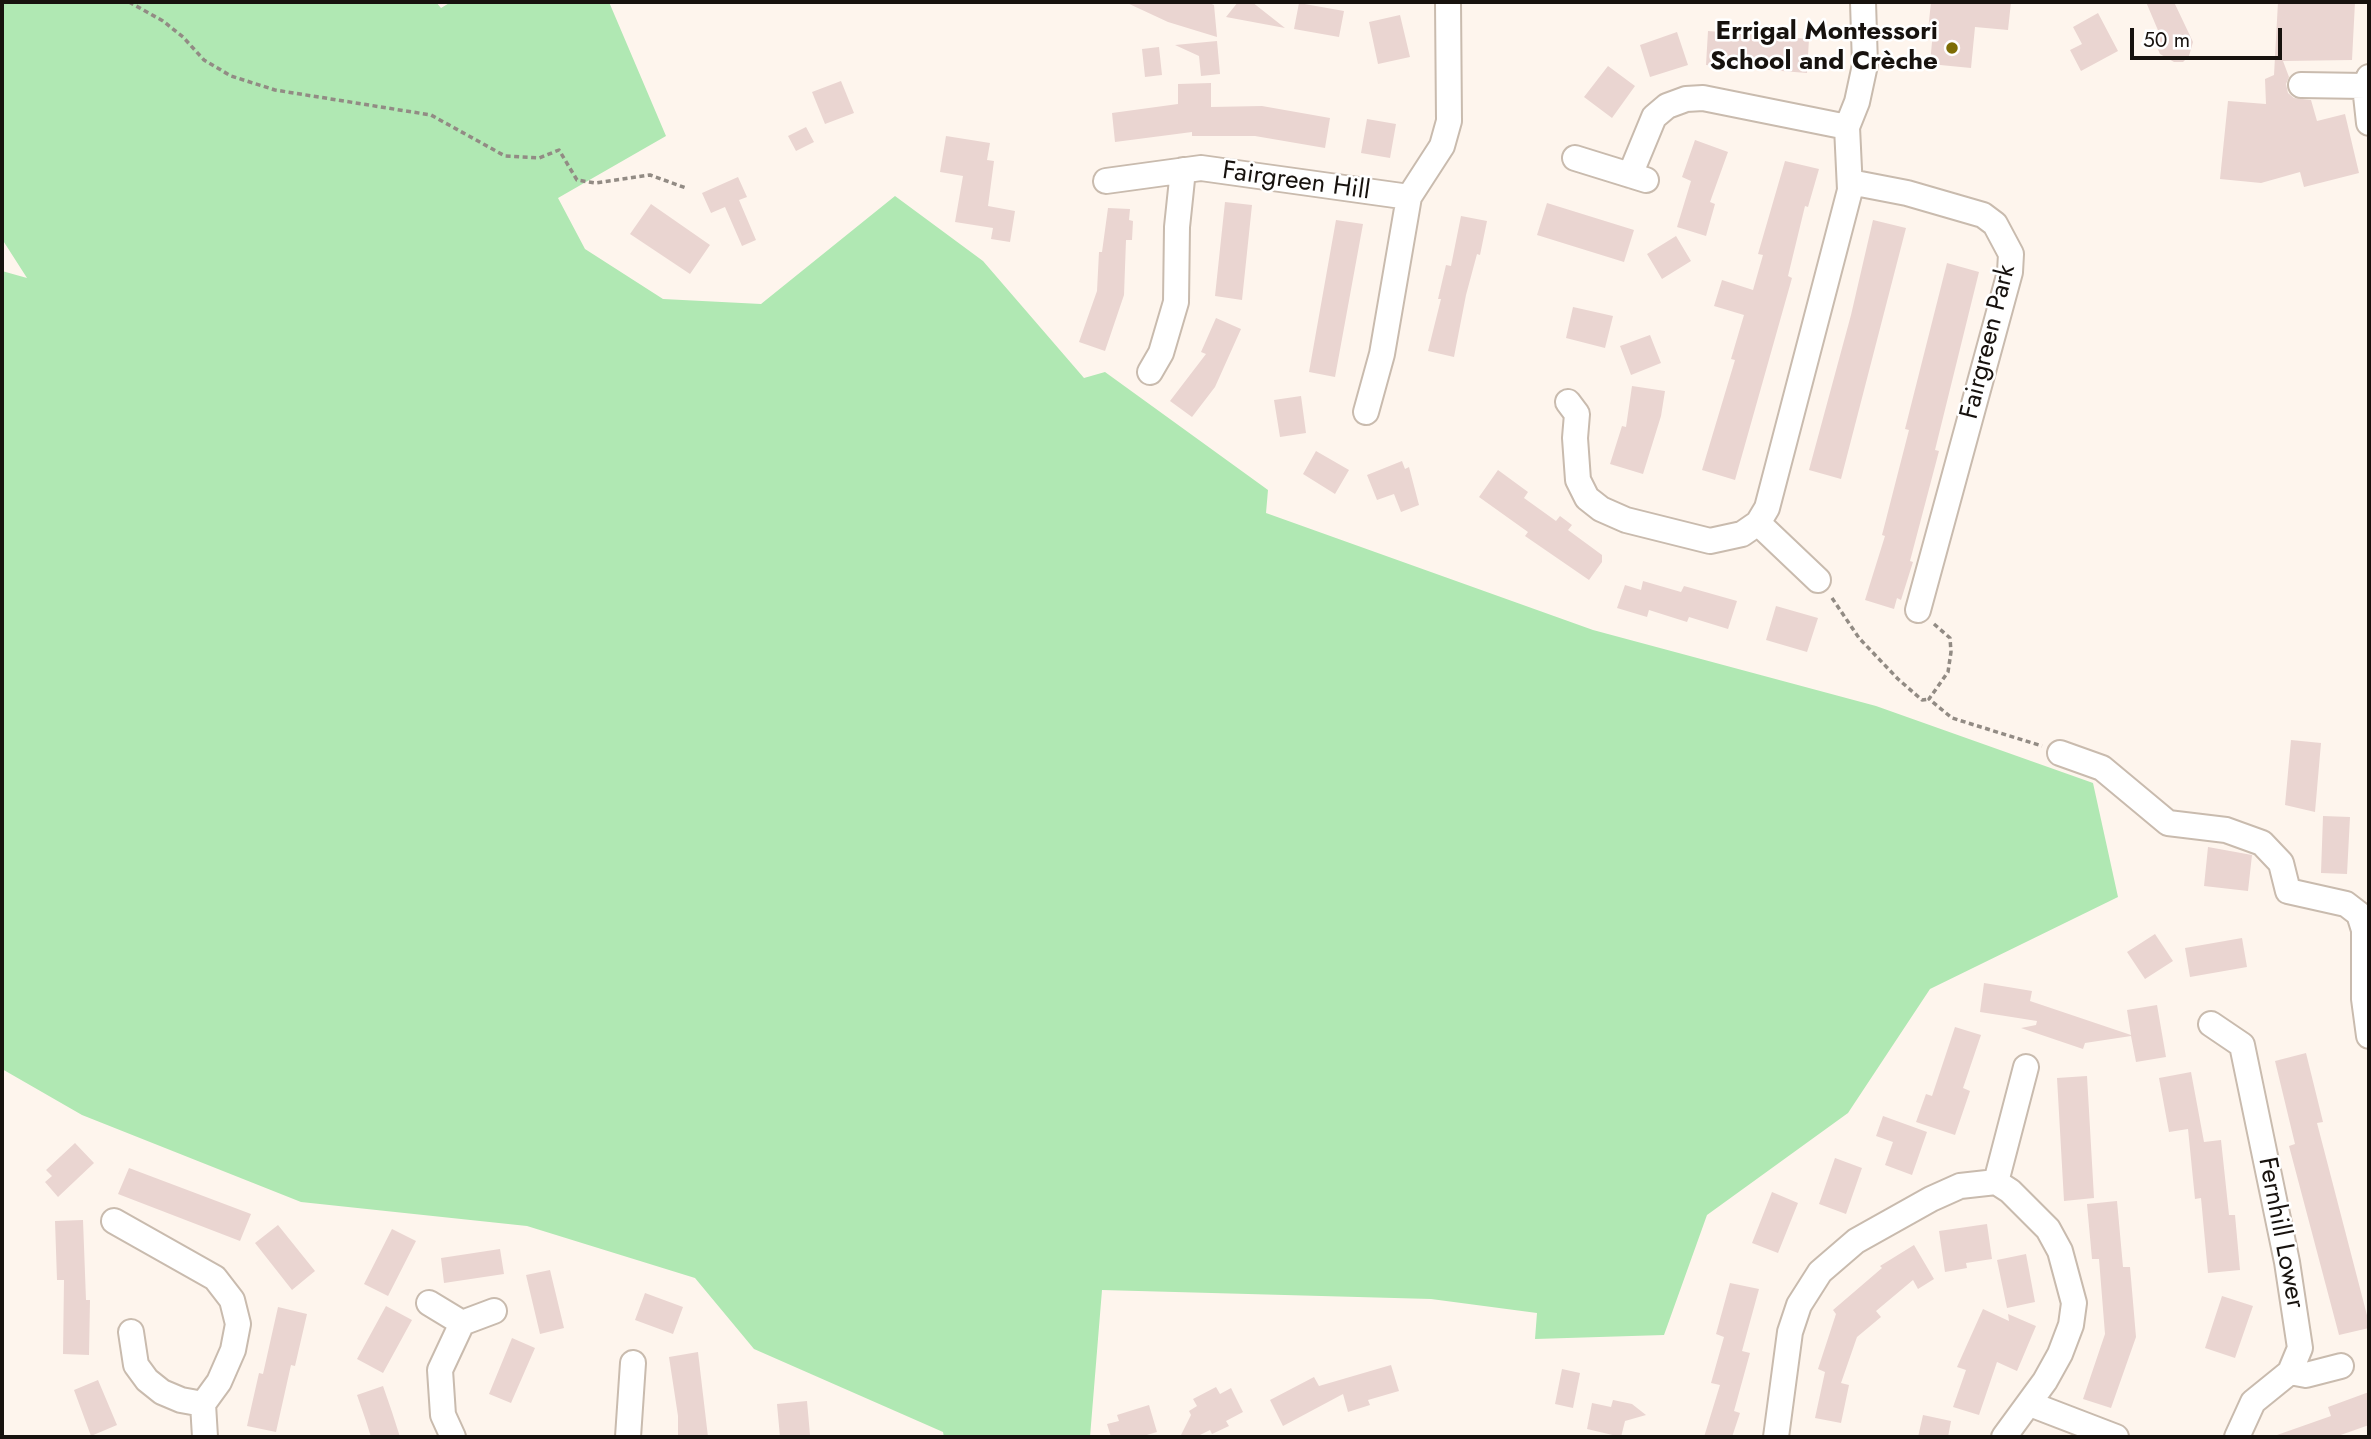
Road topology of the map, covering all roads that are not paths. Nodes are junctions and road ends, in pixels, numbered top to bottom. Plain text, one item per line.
1 (1448, 2) edge
2 (1863, 2) edge
3 (2367, 81) edge
4 (2301, 85) dead end
5 (2369, 123) edge
6 (1847, 127) junction
7 (1574, 158) dead end
8 (1183, 170) junction
9 (1106, 181) dead end
10 (1850, 183) junction
11 (1409, 197) junction
12 (1150, 372) dead end
13 (1568, 402) dead end
14 (1366, 412) dead end
15 (1758, 523) junction
16 (1818, 579) road end
17 (1918, 610) road end
18 (2060, 753) road end
19 (2211, 1024) dead end
20 (2369, 1036) edge
21 (2026, 1067) dead end
22 (1996, 1182) junction
23 (114, 1222) dead end
24 (429, 1303) dead end
25 (494, 1311) dead end
26 (462, 1323) junction
27 (131, 1332) dead end
28 (633, 1363) dead end
29 (2341, 1366) dead end
30 (2290, 1372) junction
31 (203, 1404) junction
32 (2030, 1404) junction
33 (205, 1437) edge
34 (453, 1437) edge
35 (628, 1437) edge
36 (1776, 1437) edge
37 (2004, 1437) edge
38 (2116, 1437) edge
39 (2237, 1437) edge

1 - 11 street, Fairgreen Hill
2 - 6 street
3 - 4 street
3 - 5 street
6 - 7 street
6 - 10 street
8 - 9 street, Fairgreen Hill
8 - 11 street, Fairgreen Hill
8 - 12 street, Fairgreen Hill
10 - 15 street
10 - 17 street, Fairgreen Park
11 - 14 street, Fairgreen Hill
13 - 15 street
15 - 16 street
18 - 20 street
19 - 30 street, Fernhill Lower
21 - 22 street
22 - 32 street
22 - 36 street
23 - 31 street
24 - 26 street
25 - 26 street
26 - 34 street
27 - 31 street
28 - 35 street
29 - 30 street
30 - 39 street
31 - 33 street
32 - 37 street
32 - 38 street

